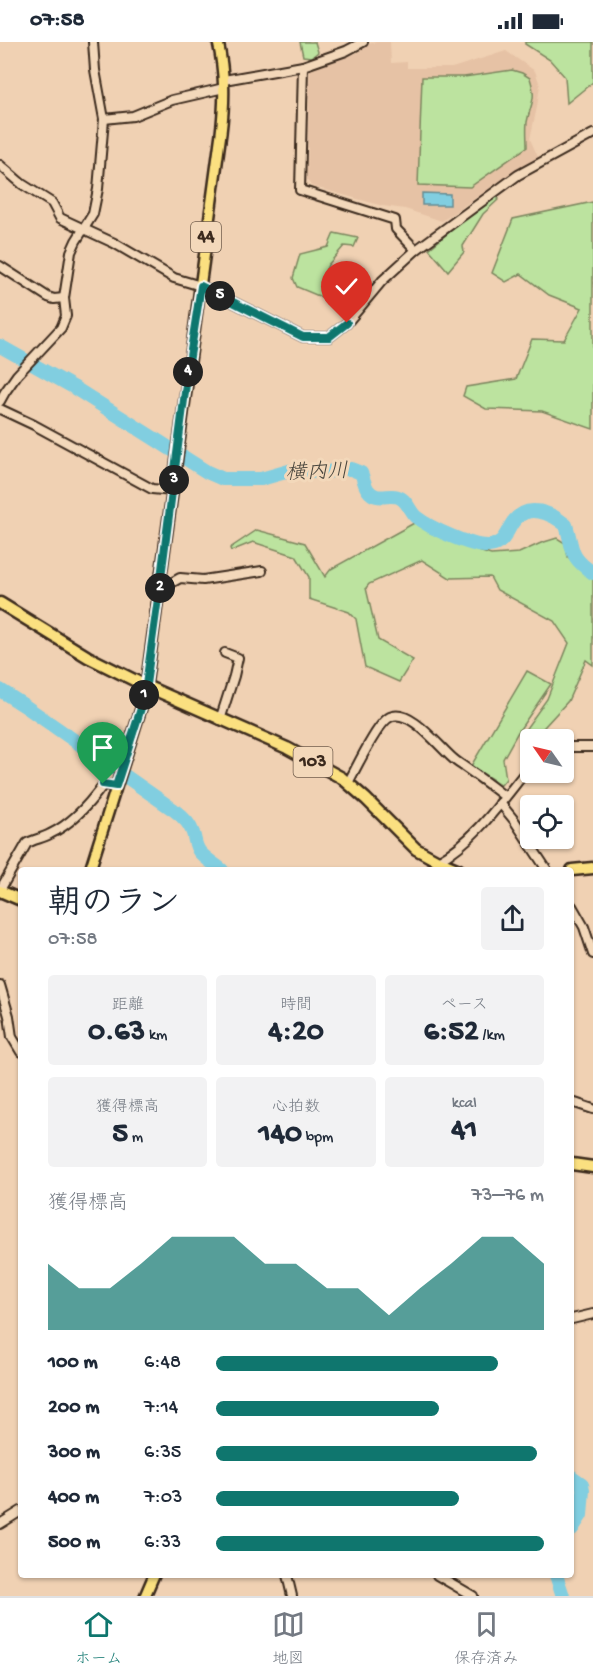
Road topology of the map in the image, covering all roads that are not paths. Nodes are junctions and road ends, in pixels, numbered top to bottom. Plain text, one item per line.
1 (93, 42) edge
2 (218, 42) edge
3 (363, 42) edge
4 (303, 66) junction
5 (224, 84) junction
6 (104, 120) junction
7 (593, 134) edge
8 (0, 165) edge
9 (84, 229) junction
10 (416, 250) junction
11 (0, 266) edge
12 (201, 286) junction
13 (64, 298) junction
14 (0, 401) edge
15 (0, 409) edge
16 (172, 491) junction
17 (262, 571) dead end
18 (159, 590) junction
19 (0, 603) edge
20 (225, 653) dead end
21 (146, 686) junction
22 (220, 720) junction
23 (574, 747) edge
24 (593, 747) edge
25 (520, 778) edge
26 (348, 783) junction
27 (117, 784) junction
28 (502, 800) junction
29 (438, 861) junction
30 (91, 867) edge
31 (452, 867) edge
32 (545, 867) edge
33 (593, 868) edge
34 (574, 870) edge
35 (0, 890) edge
36 (18, 899) edge
37 (574, 910) edge
38 (593, 954) edge
39 (0, 985) edge
40 (18, 1047) edge
41 (574, 1103) edge
42 (593, 1108) edge
43 (574, 1164) edge
44 (593, 1167) edge
45 (593, 1314) edge
46 (574, 1319) edge
47 (18, 1513) edge
48 (0, 1524) edge
49 (153, 1578) edge
50 (288, 1578) edge
51 (442, 1578) edge
52 (145, 1596) edge
53 (292, 1596) edge
54 (473, 1596) edge

1 - 6 street
2 - 5 main road, 44
3 - 4 street
4 - 5 street
4 - 10 street
5 - 6 street
5 - 12 main road, 44
6 - 9 street
7 - 10 street
8 - 9 street
9 - 12 street
9 - 13 street
10 - 12 street
11 - 13 street
12 - 16 main road, 44
13 - 14 street
15 - 16 street
16 - 18 main road, 44
17 - 18 street
18 - 21 main road, 44
19 - 21 highway, 103
20 - 22 street
21 - 22 highway, 103
21 - 27 main road, 44
22 - 26 highway, 103
23 - 24 street
25 - 28 street
26 - 28 street
26 - 29 highway, 103
27 - 30 main road, 44
27 - 35 street
28 - 29 street
28 - 32 street
29 - 31 highway, 103
33 - 34 highway
35 - 36 highway
37 - 38 street
39 - 40 street
41 - 42 street
43 - 44 highway
45 - 46 street
47 - 48 street
49 - 52 main road
50 - 53 street
51 - 54 street

